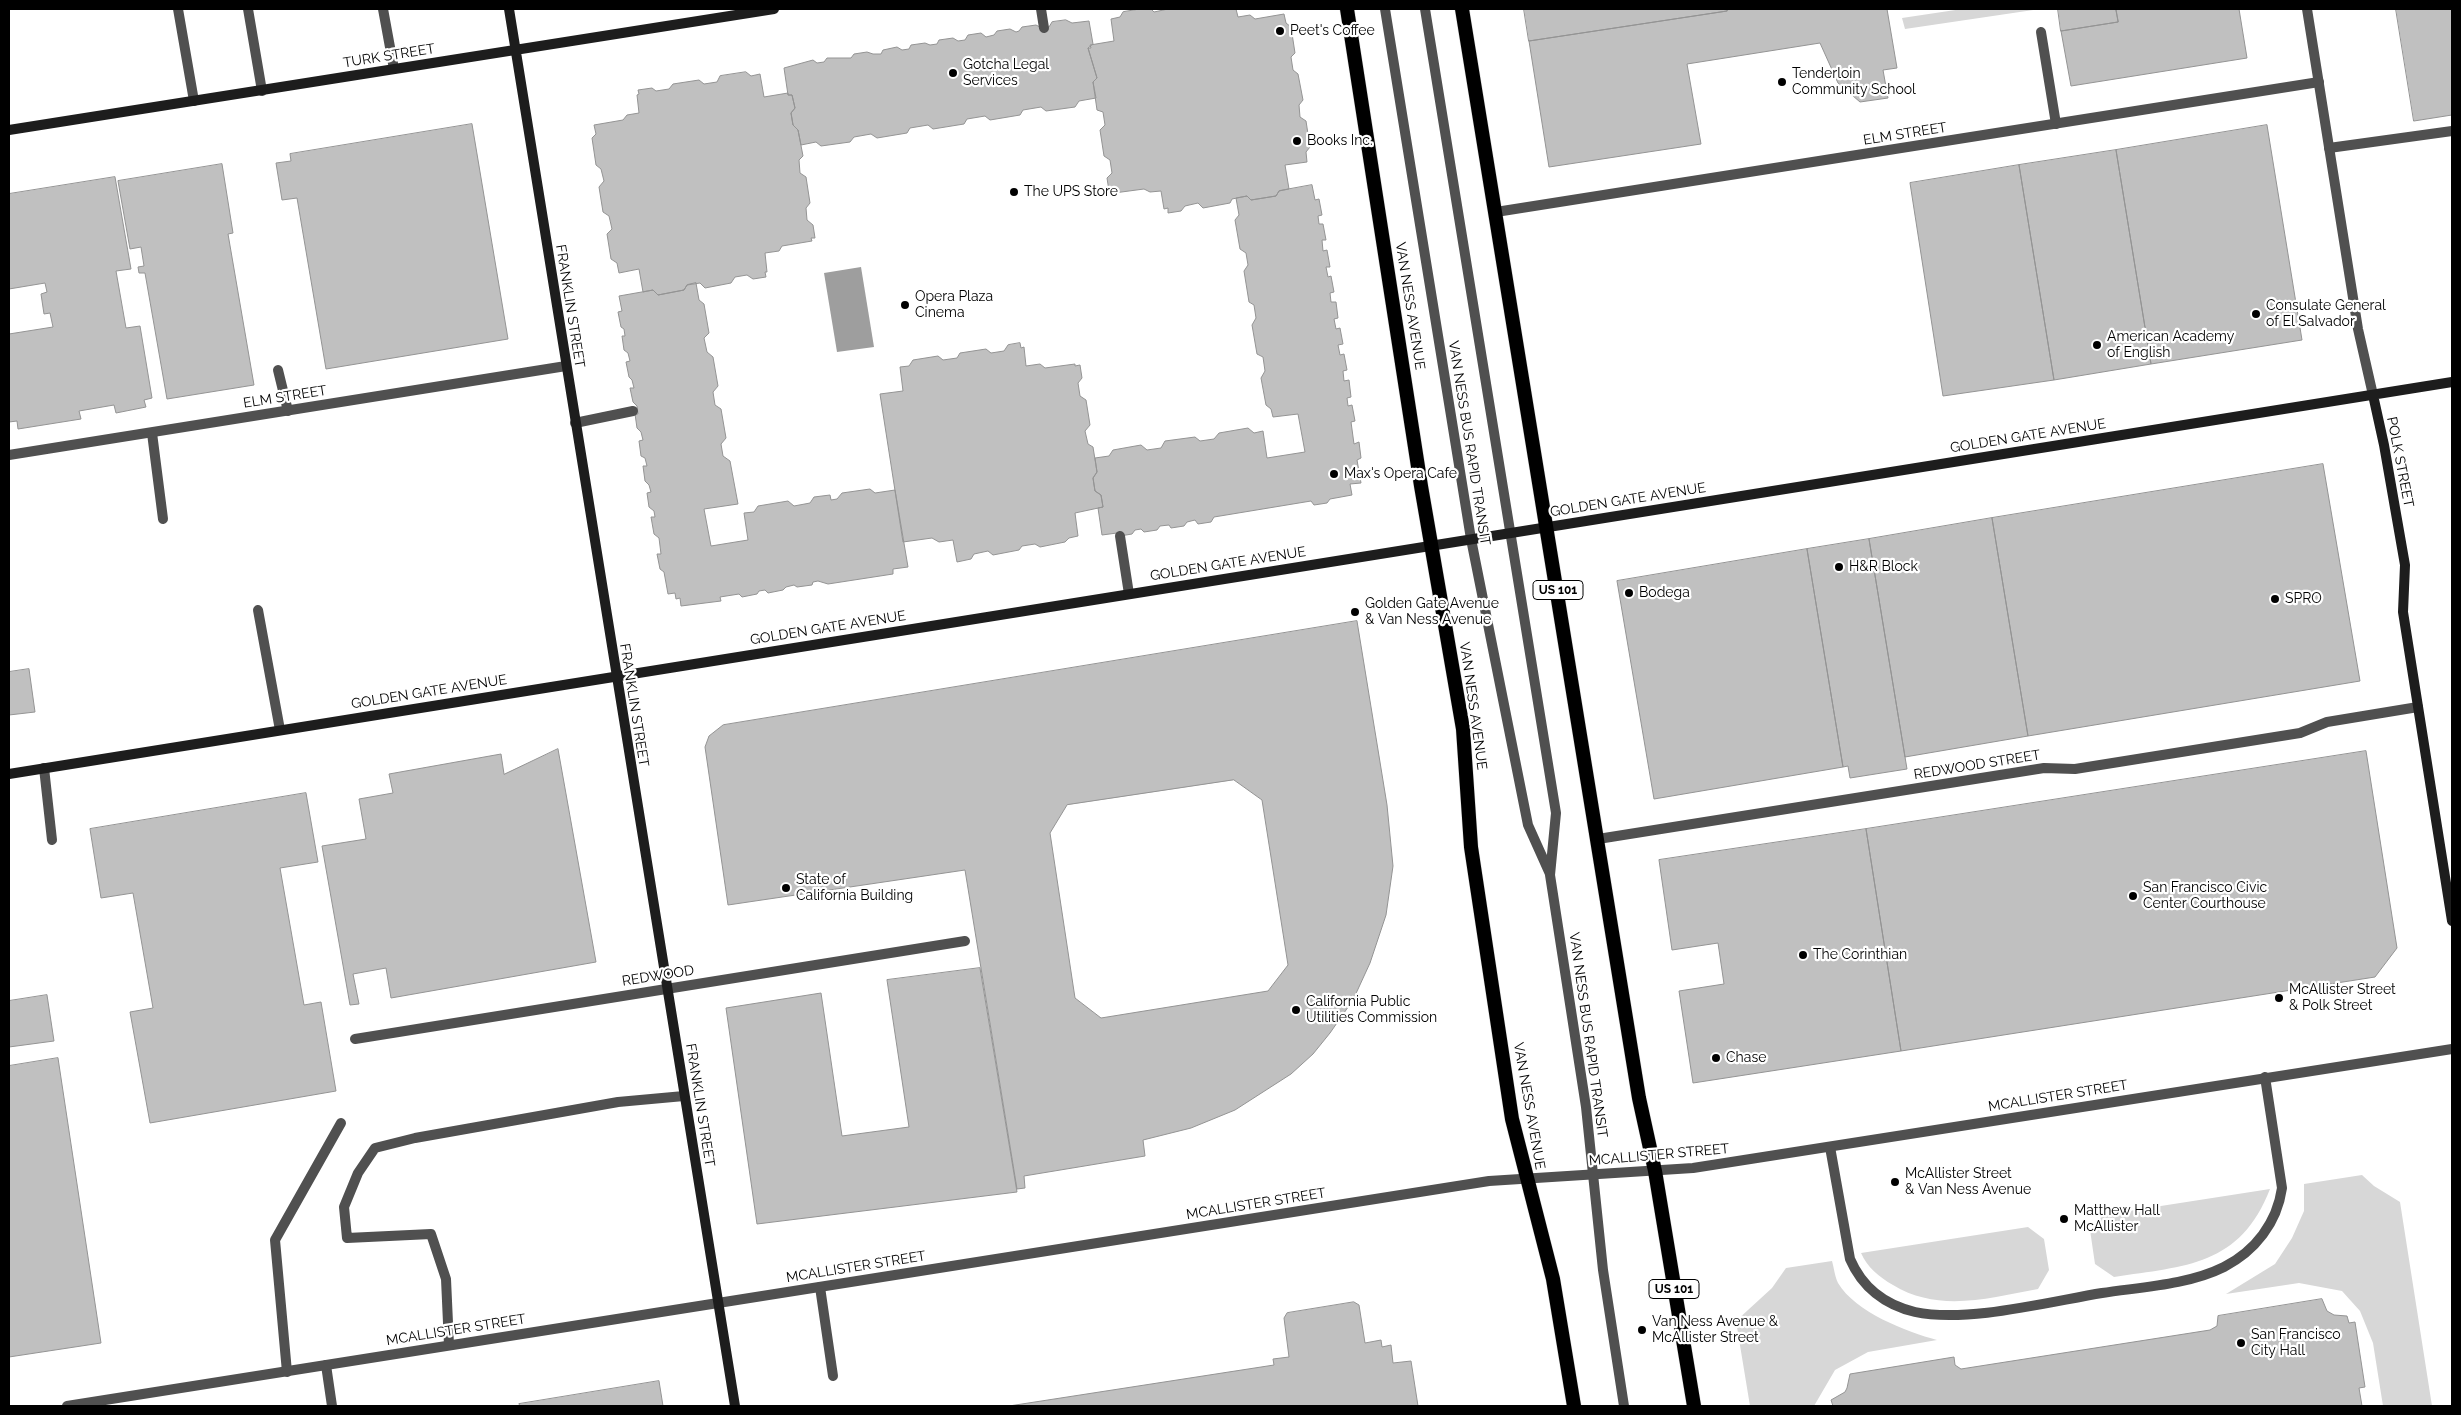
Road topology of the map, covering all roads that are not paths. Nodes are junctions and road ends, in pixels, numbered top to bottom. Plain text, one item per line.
1 (178, 9) edge
2 (248, 9) edge
3 (383, 9) edge
4 (509, 9) edge
5 (774, 9) edge
6 (1041, 9) edge
7 (1347, 9) edge
8 (1385, 9) edge
9 (1425, 9) edge
10 (1462, 9) edge
11 (2307, 9) edge
12 (1044, 28) dead end
13 (2041, 32) dead end
14 (515, 50) junction
15 (394, 69) junction
16 (2319, 82) junction
17 (262, 90) junction
18 (194, 101) junction
19 (2056, 124) junction
20 (9, 130) edge
21 (2452, 131) edge
22 (2329, 148) junction
23 (1496, 212) junction
24 (566, 366) junction
25 (278, 370) dead end
26 (2452, 382) edge
27 (2373, 395) junction
28 (288, 411) junction
29 (633, 411) dead end
30 (575, 423) junction
31 (152, 433) junction
32 (9, 455) edge
33 (163, 519) dead end
34 (1548, 527) junction
35 (1510, 533) junction
36 (1120, 536) dead end
37 (1471, 539) junction
38 (1432, 545) junction
39 (1129, 594) junction
40 (258, 610) dead end
41 (616, 676) junction
42 (2418, 707) junction
43 (280, 730) junction
44 (44, 768) junction
45 (9, 774) edge
46 (1598, 839) junction
47 (52, 840) dead end
48 (1550, 875) junction
49 (2452, 921) edge
50 (965, 941) dead end
51 (666, 989) junction
52 (355, 1038) dead end
53 (2452, 1049) edge
54 (2265, 1077) junction
55 (684, 1096) junction
56 (341, 1123) dead end
57 (1830, 1148) junction
58 (1655, 1171) junction
59 (1594, 1175) junction
60 (1526, 1179) junction
61 (820, 1287) junction
62 (718, 1303) junction
63 (449, 1345) junction
64 (326, 1365) junction
65 (287, 1372) junction
66 (833, 1376) dead end
67 (67, 1406) edge
68 (332, 1406) edge
69 (735, 1406) edge
70 (1574, 1406) edge
71 (1624, 1406) edge
72 (1694, 1406) edge

1 - 18 street
2 - 17 street
3 - 15 street
4 - 14 main road, FRANKLIN STREET
5 - 14 main road, TURK STREET
6 - 12 street
7 - 38 highway, VAN NESS AVENUE
8 - 37 street, VAN NESS BUS RAPID TRANSIT
9 - 35 street, VAN NESS BUS RAPID TRANSIT
10 - 23 highway, US 101
11 - 16 street, POLK STREET
13 - 19 street
14 - 15 main road, TURK STREET
14 - 24 main road, FRANKLIN STREET
15 - 17 main road, TURK STREET
16 - 19 street, ELM STREET
16 - 22 street, POLK STREET
17 - 18 main road, TURK STREET
18 - 20 main road, TURK STREET
19 - 23 street, ELM STREET
21 - 22 street
22 - 27 street, POLK STREET
23 - 34 highway, US 101
24 - 28 street, ELM STREET
24 - 30 main road, FRANKLIN STREET
25 - 28 street
26 - 27 main road, GOLDEN GATE AVENUE
27 - 34 main road, GOLDEN GATE AVENUE
27 - 42 main road, POLK STREET
28 - 31 street, ELM STREET
29 - 30 street
30 - 41 main road, FRANKLIN STREET
31 - 32 street, ELM STREET
31 - 33 street
34 - 35 main road, GOLDEN GATE AVENUE
34 - 46 highway, US 101
35 - 37 main road, GOLDEN GATE AVENUE
35 - 48 street, VAN NESS BUS RAPID TRANSIT
36 - 39 street
37 - 38 main road, GOLDEN GATE AVENUE
37 - 48 street, VAN NESS BUS RAPID TRANSIT
38 - 39 main road, GOLDEN GATE AVENUE
38 - 60 highway, VAN NESS AVENUE
39 - 41 main road, GOLDEN GATE AVENUE
40 - 43 street
41 - 43 main road, GOLDEN GATE AVENUE
41 - 51 main road, FRANKLIN STREET
42 - 46 street, REDWOOD STREET
42 - 49 main road, POLK STREET
43 - 44 main road, GOLDEN GATE AVENUE
44 - 45 main road, GOLDEN GATE AVENUE
44 - 47 street
46 - 58 highway, US 101
48 - 59 street, VAN NESS BUS RAPID TRANSIT
50 - 51 street, REDWOOD
51 - 52 street, REDWOOD
51 - 55 main road, FRANKLIN STREET
53 - 54 street, MCALLISTER STREET
54 - 57 street, MCALLISTER STREET
54 - 57 street
55 - 62 main road, FRANKLIN STREET
55 - 63 street
56 - 65 street
57 - 58 street, MCALLISTER STREET
58 - 59 street, MCALLISTER STREET
58 - 72 highway, US 101
59 - 60 street, MCALLISTER STREET
59 - 71 street, VAN NESS BUS RAPID TRANSIT
60 - 61 street, MCALLISTER STREET
60 - 70 highway, VAN NESS AVENUE
61 - 62 street, MCALLISTER STREET
61 - 66 street
62 - 63 street, MCALLISTER STREET
62 - 69 main road, FRANKLIN STREET
63 - 64 street, MCALLISTER STREET
64 - 65 street, MCALLISTER STREET
64 - 68 street
65 - 67 street, MCALLISTER STREET

